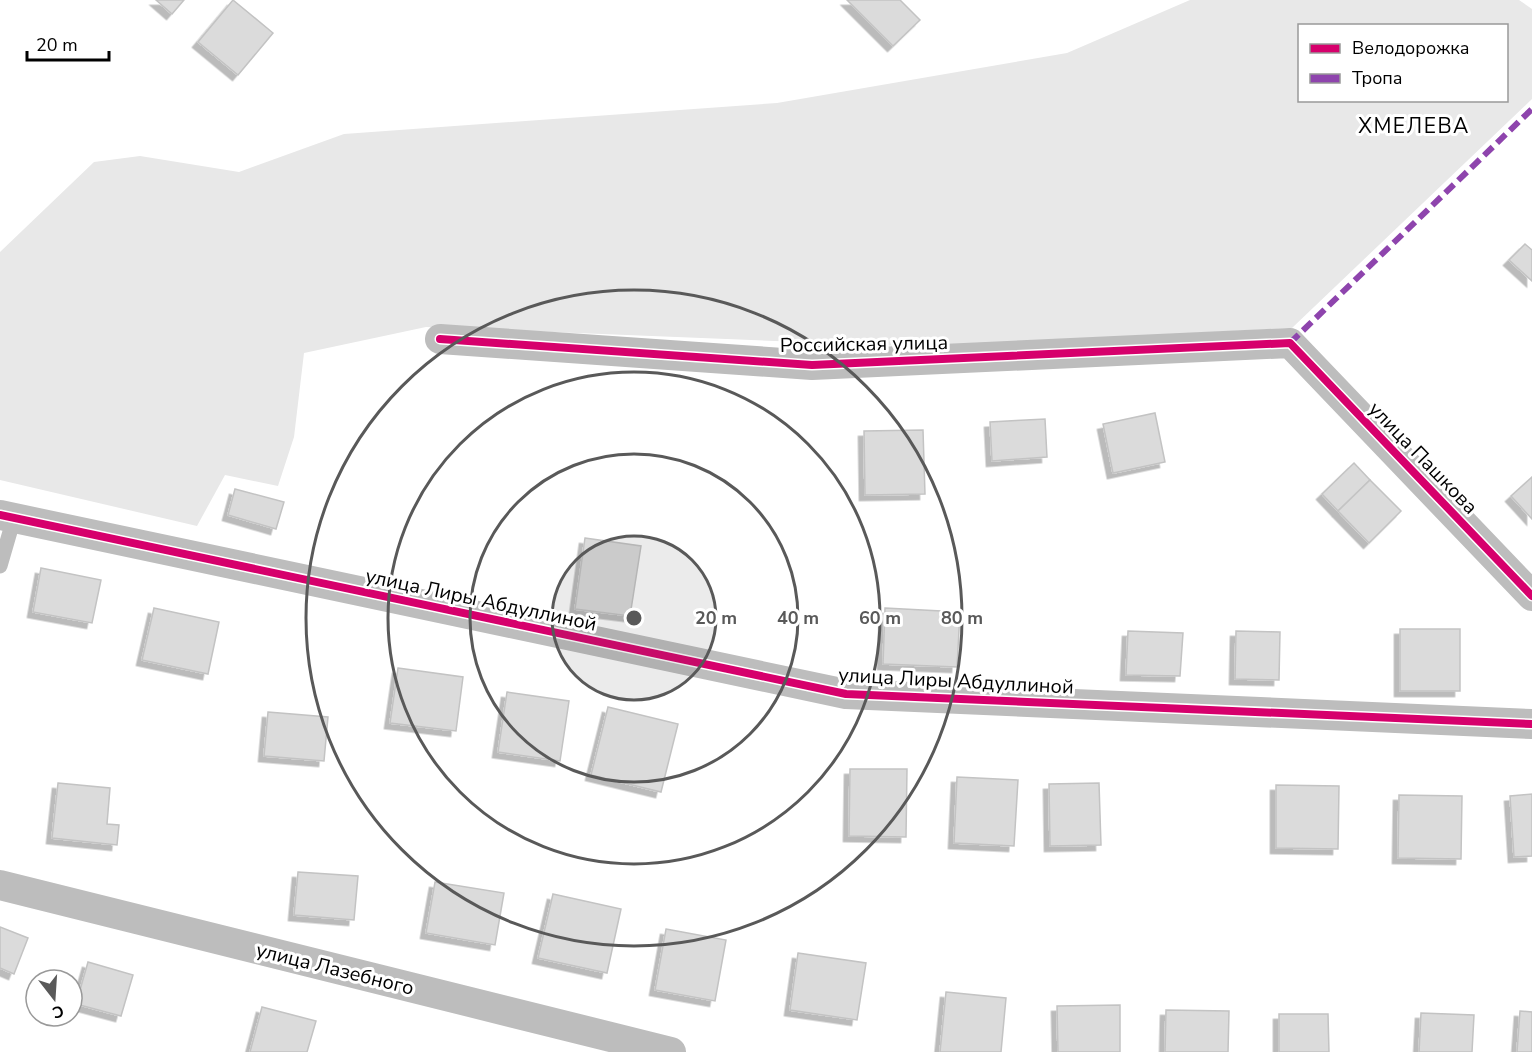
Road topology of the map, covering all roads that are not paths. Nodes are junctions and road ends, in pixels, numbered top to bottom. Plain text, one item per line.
1 (440, 339) dead end
2 (1290, 343) joint
3 (7, 517) edge
4 (0, 566) edge
5 (1532, 596) edge
6 (1532, 724) edge
7 (0, 885) edge
8 (670, 1052) edge

1 - 2 street, Российская улица
2 - 5 street, улица Пашкова
3 - 4 lane
3 - 6 street, улица Лиры Абдуллиной
7 - 8 street, улица Лазебного

